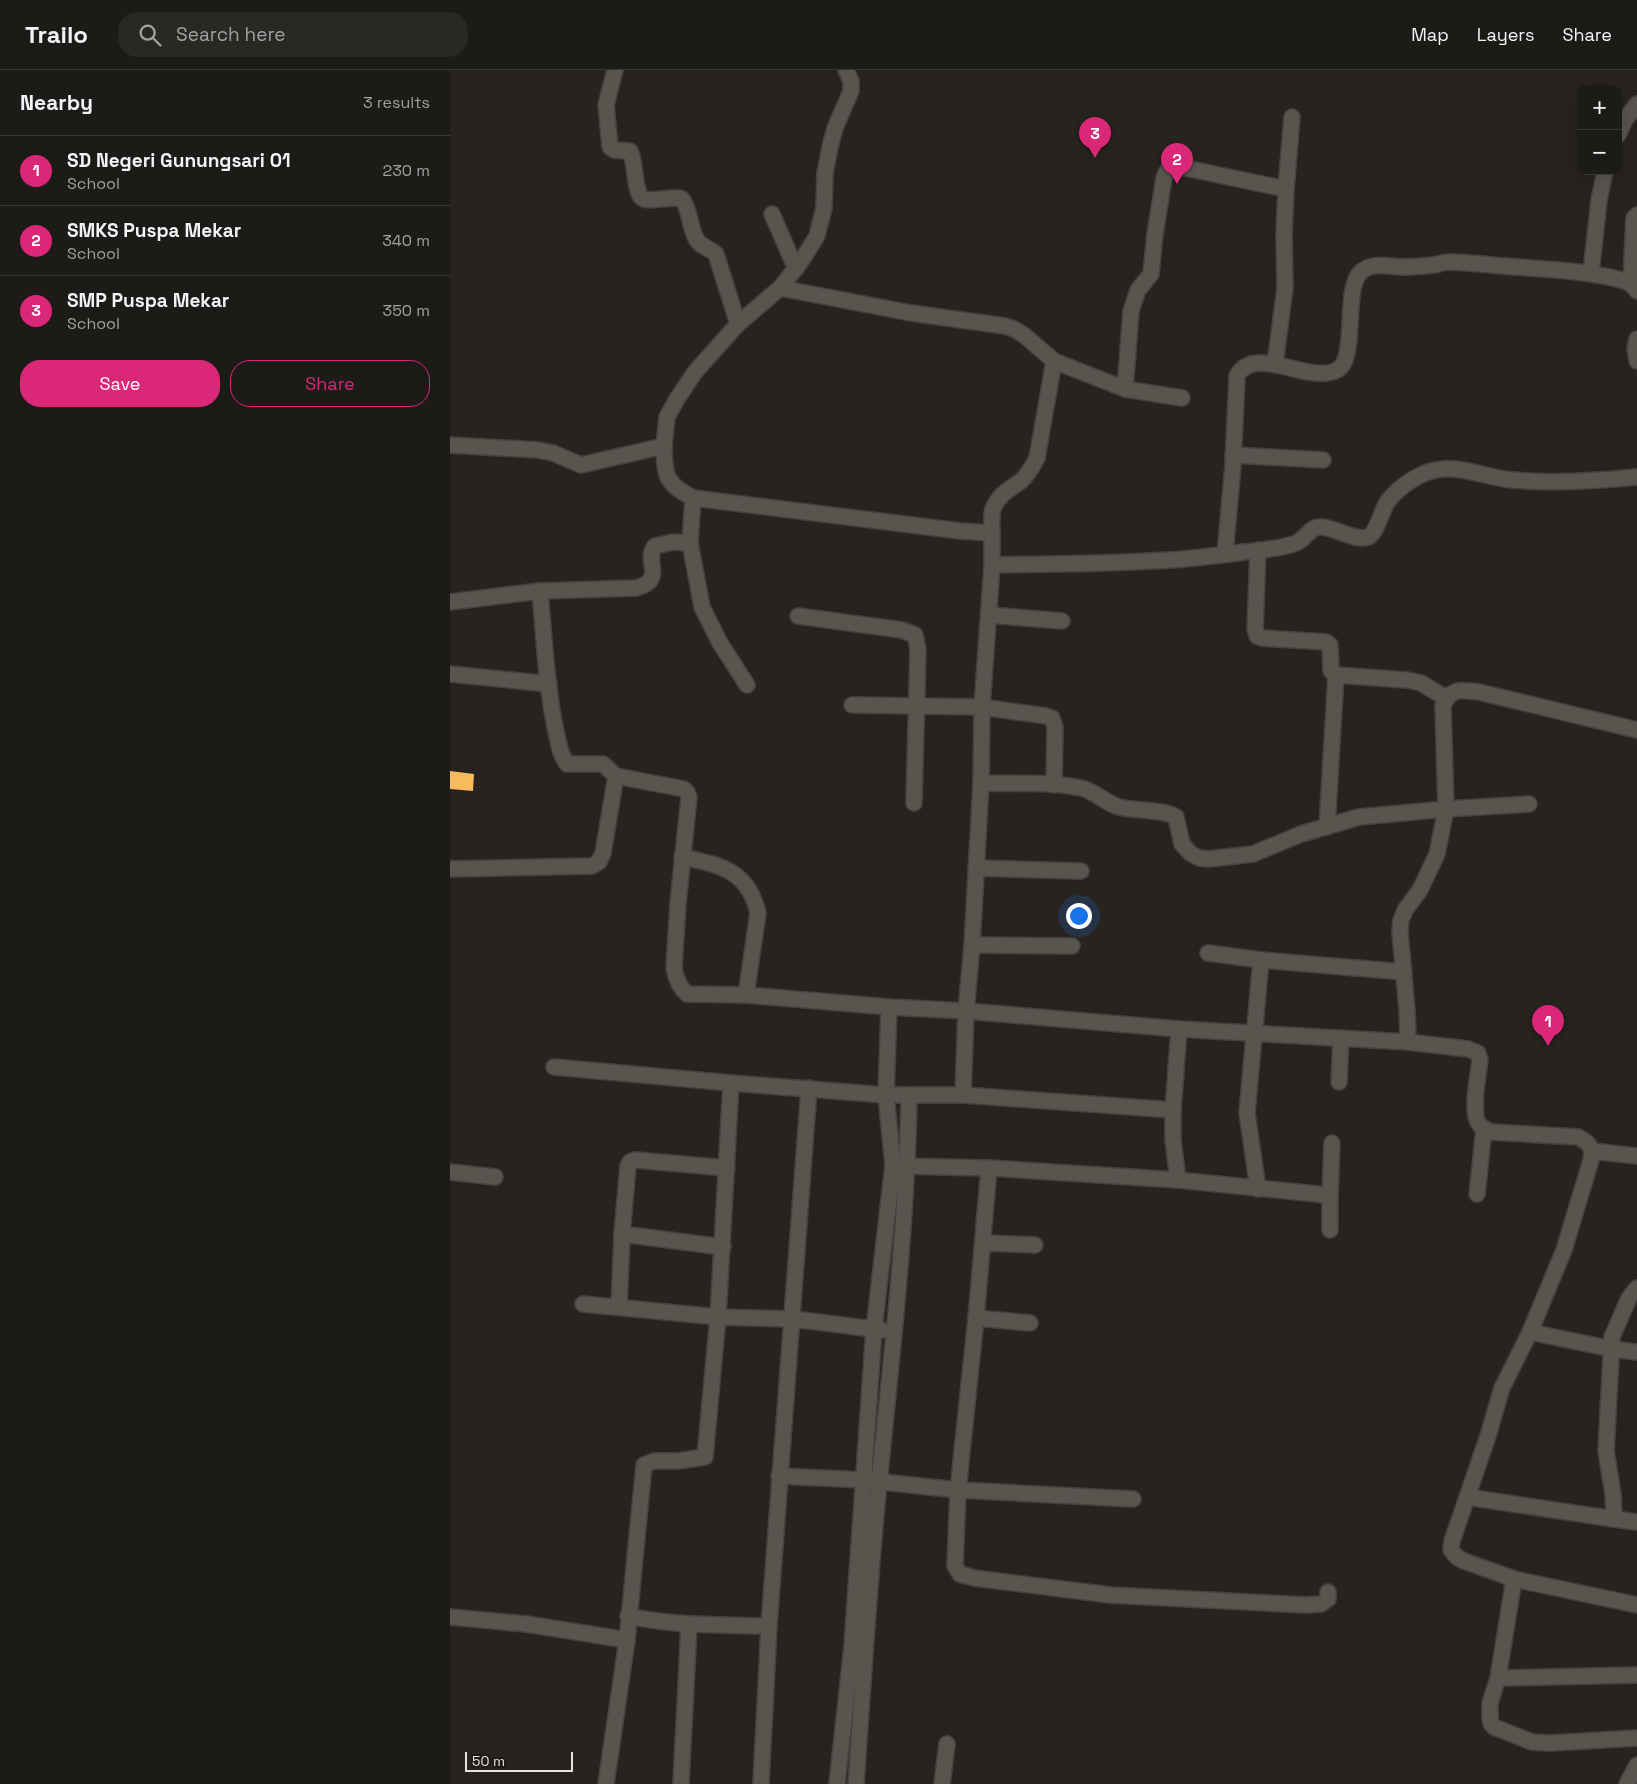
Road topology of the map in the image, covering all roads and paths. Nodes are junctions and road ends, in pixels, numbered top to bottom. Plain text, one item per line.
1 (615, 70) edge
2 (846, 70) edge
3 (1637, 104) edge
4 (1292, 117) dead end
5 (1620, 130) edge
6 (1604, 175) edge
7 (1286, 188) junction
8 (772, 214) dead end
9 (1637, 215) edge
10 (796, 269) junction
11 (1591, 273) junction
12 (1634, 287) edge
13 (780, 288) junction
14 (738, 324) junction
15 (1637, 339) edge
16 (1054, 361) junction
17 (1637, 361) edge
18 (1275, 364) junction
19 (1125, 390) junction
20 (1182, 398) dead end
21 (450, 445) edge
22 (664, 446) junction
23 (1233, 455) junction
24 (1323, 460) dead end
25 (1637, 477) edge
26 (693, 498) junction
27 (992, 533) junction
28 (690, 543) junction
29 (1258, 550) junction
30 (1225, 554) junction
31 (992, 566) junction
32 (540, 591) junction
33 (450, 602) edge
34 (988, 615) junction
35 (798, 616) dead end
36 (1062, 622) dead end
37 (450, 674) edge
38 (1336, 675) junction
39 (548, 684) junction
40 (747, 685) dead end
41 (1446, 698) junction
42 (852, 705) dead end
43 (916, 706) junction
44 (982, 707) junction
45 (1637, 730) edge
46 (616, 776) junction
47 (981, 783) junction
48 (1054, 785) junction
49 (914, 803) dead end
50 (1529, 804) dead end
51 (1446, 809) junction
52 (1327, 827) junction
53 (682, 856) junction
54 (976, 868) junction
55 (450, 870) edge
56 (1081, 871) dead end
57 (972, 945) junction
58 (1072, 946) dead end
59 (1208, 953) dead end
60 (1261, 960) junction
61 (1404, 972) junction
62 (746, 994) junction
63 (889, 1007) junction
64 (966, 1011) junction
65 (1179, 1029) junction
66 (1254, 1034) junction
67 (1341, 1038) junction
68 (1408, 1042) junction
69 (554, 1067) dead end
70 (1339, 1082) dead end
71 (731, 1083) junction
72 (809, 1088) junction
73 (909, 1094) junction
74 (886, 1095) junction
75 (963, 1095) junction
76 (1173, 1110) junction
77 (1484, 1129) junction
78 (1332, 1143) dead end
79 (1592, 1151) junction
80 (1637, 1156) edge
81 (901, 1166) junction
82 (726, 1168) junction
83 (989, 1168) junction
84 (450, 1172) edge
85 (496, 1177) dead end
86 (1178, 1180) junction
87 (1258, 1189) junction
88 (1477, 1194) dead end
89 (1330, 1196) junction
90 (1330, 1230) dead end
91 (622, 1234) junction
92 (983, 1243) junction
93 (1034, 1245) dead end
94 (722, 1248) junction
95 (1637, 1288) edge
96 (583, 1304) dead end
97 (619, 1307) junction
98 (718, 1317) junction
99 (976, 1318) junction
100 (793, 1319) junction
101 (1030, 1323) dead end
102 (874, 1329) junction
103 (894, 1331) junction
104 (1530, 1332) junction
105 (1612, 1349) junction
106 (1637, 1352) edge
107 (780, 1476) junction
108 (872, 1481) junction
109 (958, 1490) junction
110 (1467, 1497) junction
111 (1133, 1499) dead end
112 (1614, 1519) junction
113 (1637, 1522) edge
114 (1514, 1579) junction
115 (1328, 1592) dead end
116 (1637, 1605) edge
117 (628, 1616) junction
118 (450, 1617) edge
119 (689, 1625) junction
120 (769, 1626) junction
121 (627, 1640) junction
122 (1637, 1675) edge
123 (1498, 1678) junction
124 (855, 1682) junction
125 (1637, 1738) edge
126 (947, 1744) dead end
127 (1637, 1765) edge
128 (606, 1784) edge
129 (680, 1784) edge
130 (761, 1784) edge
131 (837, 1784) edge
132 (856, 1784) edge
133 (942, 1784) edge
134 (1627, 1784) edge

1 - 14 street
2 - 10 street
3 - 5 street
4 - 7 street
6 - 11 street
7 - 18 street
7 - 19 street
8 - 10 street
9 - 12 street
10 - 13 street
11 - 12 street
11 - 18 street
13 - 14 street
13 - 16 street
14 - 22 street
15 - 17 street
16 - 19 street
16 - 27 street
18 - 23 street
19 - 20 street
21 - 22 street
22 - 26 street
23 - 24 street
23 - 30 street
25 - 29 street
26 - 27 street
26 - 28 street
27 - 31 street
28 - 32 street
28 - 40 street
29 - 30 street
29 - 38 street
30 - 31 street
31 - 34 street
32 - 33 street
32 - 39 street
34 - 36 street
34 - 44 street
35 - 43 street
37 - 39 street
38 - 41 street
38 - 52 street
39 - 46 street
41 - 45 street
41 - 51 street
42 - 43 street
43 - 44 street
43 - 49 street
44 - 47 street
44 - 48 street
46 - 53 street
46 - 55 street
47 - 48 street
47 - 54 street
48 - 52 street
50 - 51 street
51 - 52 street
51 - 61 street
53 - 62 street
53 - 62 street
54 - 56 street
54 - 57 street
57 - 58 street
57 - 64 street
59 - 60 street
60 - 61 street
60 - 66 street
61 - 68 street
62 - 63 street
63 - 64 street
63 - 74 street
64 - 65 street
64 - 75 street
65 - 66 street
65 - 76 street
66 - 67 street
66 - 87 street
67 - 68 street
67 - 70 street
68 - 77 street
69 - 71 street
71 - 72 street
71 - 82 street
72 - 74 street
72 - 100 street
73 - 74 street
73 - 75 street
73 - 81 street
74 - 81 street
75 - 76 street
76 - 86 street
77 - 79 street
77 - 88 street
78 - 89 street
79 - 80 street
79 - 104 street
81 - 83 street
81 - 102 street
81 - 103 street
82 - 91 street
82 - 94 street
83 - 86 street
83 - 92 street
84 - 85 street
86 - 87 street
87 - 89 street
89 - 90 street
91 - 94 street
91 - 97 street
92 - 93 street
92 - 99 street
94 - 98 street
95 - 105 street
96 - 97 street
97 - 98 street
98 - 100 street
98 - 117 street
99 - 101 street
99 - 109 street
100 - 102 street
100 - 107 street
102 - 103 street
102 - 108 street
103 - 108 street
104 - 105 street
104 - 110 street
105 - 106 street
105 - 112 street
107 - 108 street
107 - 120 street
108 - 109 street
108 - 124 street
109 - 111 street
109 - 115 street
110 - 112 street
110 - 114 street
112 - 113 street
114 - 116 street
114 - 123 street
117 - 119 street
117 - 121 street
118 - 121 street
119 - 120 street
119 - 129 street
120 - 130 street
121 - 128 street
122 - 123 street
123 - 125 street
124 - 131 street
124 - 132 street
126 - 133 street
127 - 134 street

